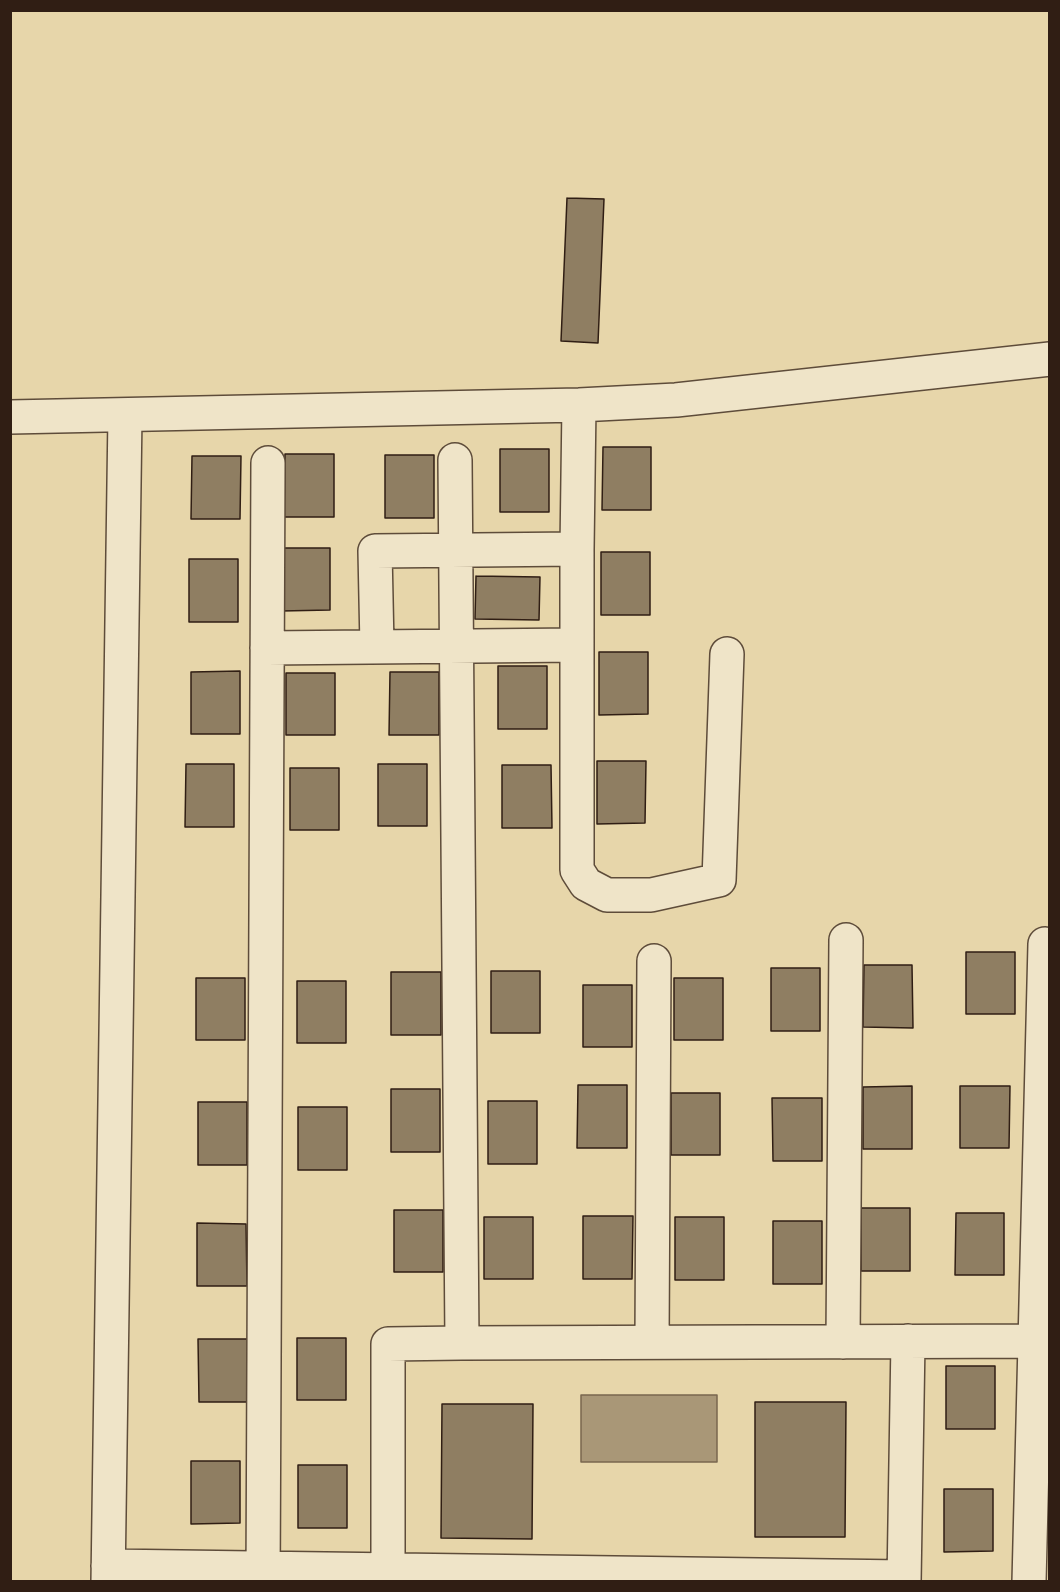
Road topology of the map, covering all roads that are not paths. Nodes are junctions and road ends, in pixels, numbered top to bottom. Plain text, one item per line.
1 (1050, 359) edge
2 (579, 405) junction
3 (124, 415) junction
4 (10, 417) edge
5 (455, 460) dead end
6 (268, 463) dead end
7 (577, 549) junction
8 (456, 550) junction
9 (577, 645) junction
10 (456, 646) junction
11 (377, 647) junction
12 (267, 648) junction
13 (727, 654) dead end
14 (846, 940) dead end
15 (1045, 944) dead end
16 (654, 961) dead end
17 (908, 1341) junction
18 (1042, 1341) edge
19 (462, 1342) junction
20 (652, 1342) junction
21 (843, 1342) junction
22 (388, 1570) junction
23 (108, 1574) edge
24 (263, 1575) edge
25 (478, 1576) edge
26 (688, 1578) edge
27 (904, 1580) edge
28 (1029, 1581) edge

1 - 2 street
2 - 3 street
2 - 7 street
3 - 4 street
3 - 23 street
5 - 8 street
6 - 12 street
7 - 8 street
7 - 9 street
8 - 10 street
8 - 11 street
9 - 10 street
9 - 13 street
10 - 11 street
10 - 19 street
11 - 12 street
12 - 24 street
14 - 21 street
15 - 18 street
16 - 20 street
17 - 18 street
17 - 21 street
17 - 27 street
18 - 28 street
19 - 20 street
19 - 22 street
20 - 21 street
22 - 24 street
22 - 25 street
23 - 24 street
25 - 26 street
26 - 27 street

